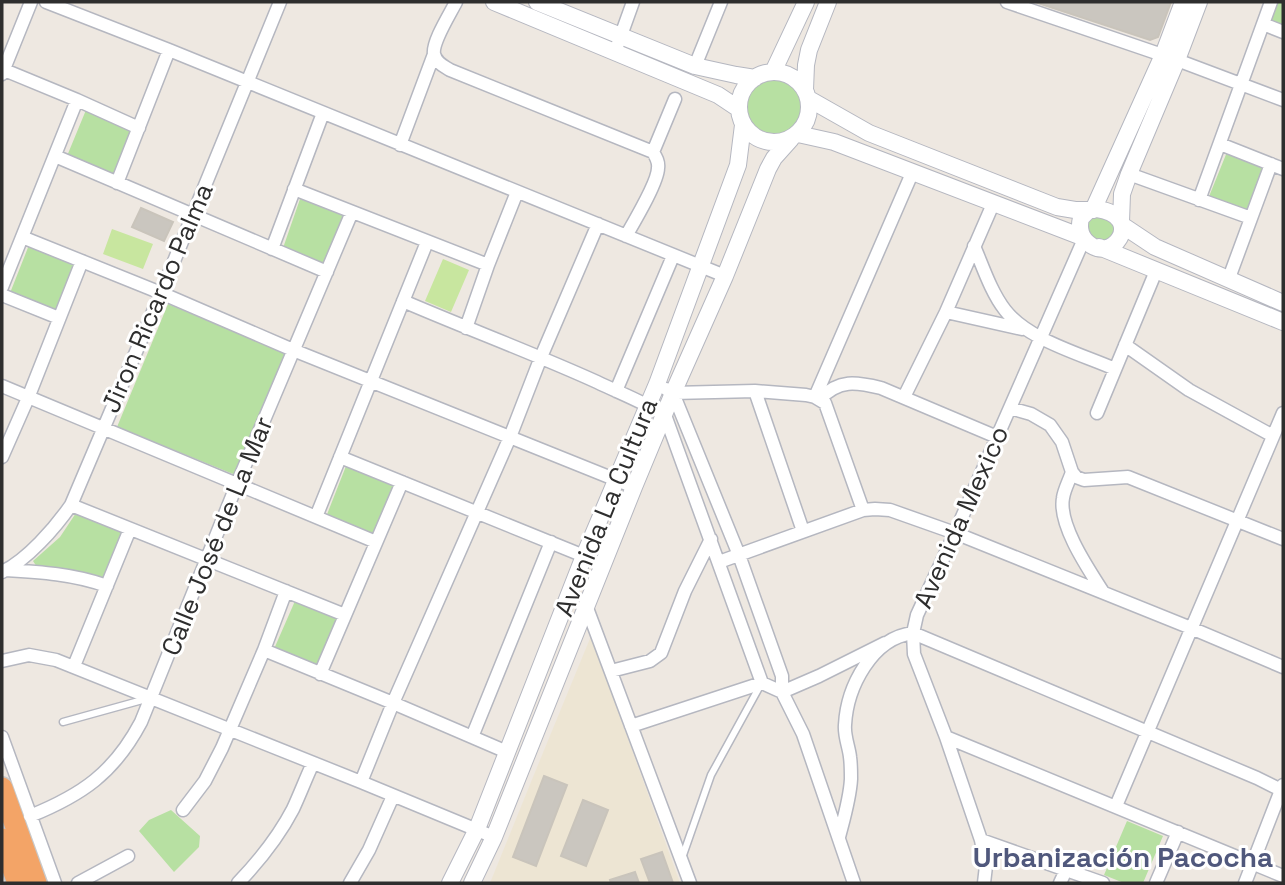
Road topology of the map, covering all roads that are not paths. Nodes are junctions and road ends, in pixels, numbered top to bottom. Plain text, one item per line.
1 (31, 2) edge
2 (46, 2) edge
3 (456, 2) edge
4 (494, 2) edge
5 (633, 2) edge
6 (721, 2) edge
7 (806, 2) edge
8 (828, 2) edge
9 (1007, 2) edge
10 (1183, 2) edge
11 (1199, 2) edge
12 (1271, 2) edge
13 (275, 3) edge
14 (544, 3) edge
15 (1263, 24) junction
16 (1283, 32) edge
17 (622, 36) junction
18 (169, 50) junction
19 (615, 52) junction
20 (434, 54) junction
21 (1170, 58) junction
22 (695, 66) junction
23 (2, 71) edge
24 (773, 72) junction
25 (755, 78) junction
26 (246, 82) junction
27 (1241, 85) junction
28 (807, 94) junction
29 (675, 99) dead end
30 (78, 100) junction
31 (1283, 100) edge
32 (323, 113) junction
33 (741, 117) junction
34 (139, 128) junction
35 (794, 137) junction
36 (1220, 144) junction
37 (400, 145) junction
38 (653, 152) junction
39 (55, 156) junction
40 (1277, 166) edge
41 (912, 171) junction
42 (1129, 174) junction
43 (117, 183) junction
44 (294, 189) junction
45 (517, 191) junction
46 (1199, 200) junction
47 (993, 204) junction
48 (1091, 210) junction
49 (352, 212) junction
50 (193, 215) junction
51 (1251, 218) junction
52 (1121, 223) junction
53 (598, 224) junction
54 (22, 236) junction
55 (626, 236) junction
56 (1083, 238) junction
57 (427, 242) junction
58 (974, 246) junction
59 (1099, 247) junction
60 (272, 249) junction
61 (673, 256) junction
62 (82, 261) junction
63 (488, 265) junction
64 (700, 267) junction
65 (1156, 271) junction
66 (327, 272) junction
67 (724, 276) junction
68 (1229, 278) junction
69 (2, 287) edge
70 (161, 293) junction
71 (2, 295) edge
72 (403, 301) junction
73 (1283, 303) edge
74 (946, 312) junction
75 (59, 318) junction
76 (1283, 322) edge
77 (466, 328) junction
78 (1026, 329) junction
79 (1040, 338) junction
80 (1125, 345) junction
81 (293, 350) junction
82 (541, 357) junction
83 (1115, 369) junction
84 (371, 380) junction
85 (657, 384) junction
86 (2, 386) edge
87 (616, 391) junction
88 (755, 391) junction
89 (673, 393) junction
90 (904, 397) junction
91 (28, 398) junction
92 (818, 398) junction
93 (648, 404) junction
94 (1010, 408) junction
95 (1097, 413) dead end
96 (1283, 413) edge
97 (665, 415) junction
98 (103, 429) junction
99 (1273, 436) junction
100 (510, 437) junction
101 (997, 437) junction
102 (2, 457) edge
103 (340, 457) junction
104 (1072, 472) junction
105 (616, 479) junction
106 (402, 482) junction
107 (237, 484) junction
108 (635, 487) junction
109 (71, 505) junction
110 (863, 510) junction
111 (477, 513) junction
112 (316, 517) junction
113 (1238, 520) junction
114 (130, 528) junction
115 (803, 531) junction
116 (955, 533) junction
117 (711, 538) junction
118 (1283, 539) edge
119 (376, 542) junction
120 (551, 542) junction
121 (739, 555) junction
122 (584, 556) junction
123 (207, 559) junction
124 (719, 562) junction
125 (4, 571) edge
126 (107, 586) junction
127 (286, 591) junction
128 (1103, 592) junction
129 (587, 608) junction
130 (345, 615) junction
131 (1191, 628) junction
132 (913, 633) junction
133 (885, 643) junction
134 (264, 650) junction
135 (2, 661) edge
136 (74, 666) junction
137 (1283, 667) edge
138 (611, 671) junction
139 (320, 674) junction
140 (762, 682) junction
141 (782, 692) junction
142 (151, 698) junction
143 (393, 703) junction
144 (64, 722) dead end
145 (631, 726) junction
146 (230, 730) junction
147 (1147, 732) junction
148 (2, 737) edge
149 (472, 737) junction
150 (946, 737) junction
151 (507, 752) junction
152 (313, 763) junction
153 (361, 782) junction
154 (2, 788) edge
155 (1283, 788) edge
156 (393, 796) junction
157 (1116, 806) junction
158 (183, 810) dead end
159 (30, 816) junction
160 (477, 829) junction
161 (1178, 832) junction
162 (494, 837) junction
163 (839, 837) junction
164 (2, 839) edge
165 (981, 840) junction
166 (128, 856) dead end
167 (682, 859) junction
168 (1253, 863) junction
169 (1066, 870) junction
170 (1283, 876) edge
171 (18, 883) edge
172 (36, 883) edge
173 (55, 883) edge
174 (78, 883) edge
175 (238, 883) edge
176 (350, 883) edge
177 (450, 883) edge
178 (472, 883) edge
179 (690, 883) edge
180 (854, 883) edge
181 (984, 883) edge
182 (1060, 883) edge
183 (1103, 883) edge
184 (1156, 883) edge
185 (1245, 883) edge

1 - 23 street
2 - 18 street
3 - 20 street
4 - 19 main road
5 - 17 street
6 - 22 street
7 - 24 main road
8 - 28 main road
9 - 21 street
10 - 21 main road
11 - 21 main road
12 - 15 street
13 - 26 street, Jiron Ricardo Palma
14 - 17 main road
15 - 16 street
15 - 27 street
17 - 19 street
17 - 22 main road
18 - 26 street
18 - 34 street
19 - 33 main road
20 - 37 street
20 - 38 street
21 - 27 street
21 - 42 main road
21 - 48 main road
22 - 25 main road
23 - 30 street
24 - 25 main road
24 - 28 main road
25 - 33 main road
26 - 32 street
26 - 50 street, Jiron Ricardo Palma
27 - 31 street
27 - 36 street
28 - 35 main road
28 - 48 main road
29 - 38 street
30 - 34 street
30 - 39 street
32 - 37 street
32 - 44 street
33 - 35 main road
33 - 64 main road, Avenida La Cultura
34 - 43 street
35 - 41 main road
35 - 67 main road, Avenida La Cultura
36 - 40 street
36 - 46 street
37 - 45 street
38 - 55 street
39 - 43 street
39 - 54 street
40 - 51 street
41 - 47 main road
41 - 92 street
42 - 46 street
42 - 52 main road
43 - 50 street
44 - 49 street
44 - 60 street
45 - 53 street
45 - 63 street
46 - 51 street
47 - 56 main road
47 - 58 street
48 - 52 main road
48 - 56 main road
49 - 57 street
49 - 66 street, Calle José de La Mar
50 - 60 street
50 - 70 street, Jiron Ricardo Palma
51 - 68 street
52 - 59 main road
52 - 68 main road
53 - 55 street
53 - 82 street
54 - 62 street
54 - 69 street
55 - 61 street
56 - 59 main road
56 - 79 street, Avenida Mexico
57 - 63 street
57 - 72 street
58 - 74 street
58 - 78 street
59 - 65 main road
60 - 66 street
61 - 64 street
61 - 87 street
62 - 70 street
62 - 75 street
63 - 77 street
64 - 67 street
64 - 85 main road, Avenida La Cultura
65 - 76 main road
65 - 80 street
66 - 81 street, Calle José de La Mar
67 - 89 main road, Avenida La Cultura
68 - 73 main road
70 - 81 street
70 - 98 street, Jiron Ricardo Palma
71 - 75 street
72 - 77 street
72 - 84 street
74 - 78 street
74 - 90 street
75 - 91 street
77 - 82 street
78 - 79 street
79 - 83 street
79 - 94 street, Avenida Mexico
80 - 83 street
80 - 99 street
81 - 84 street
81 - 107 street, Calle José de La Mar
82 - 87 street
82 - 100 street
83 - 95 street
84 - 100 street
84 - 103 street
85 - 89 street
85 - 93 main road, Avenida La Cultura
86 - 91 street
87 - 93 street
88 - 89 street
88 - 92 street
88 - 115 street
89 - 97 main road, Avenida La Cultura
89 - 121 street
90 - 92 street
90 - 101 street
91 - 98 street
91 - 102 street
92 - 110 street
93 - 97 street
93 - 105 main road, Avenida La Cultura
94 - 101 street, Avenida Mexico
94 - 104 street
96 - 99 street
97 - 108 main road, Avenida La Cultura
97 - 117 street
98 - 107 street
98 - 109 street, Jiron Ricardo Palma
99 - 113 street
100 - 105 street
100 - 111 street
101 - 116 street, Avenida Mexico
103 - 106 street
103 - 112 street
104 - 113 street
104 - 128 street
105 - 108 street
105 - 122 main road, Avenida La Cultura
106 - 111 street
106 - 119 street
107 - 112 street
107 - 123 street, Calle José de La Mar
108 - 129 main road, Avenida La Cultura
109 - 114 street
109 - 125 street, Jiron Ricardo Palma
110 - 115 street
110 - 116 street
111 - 120 street
111 - 143 street
112 - 119 street
113 - 118 street
113 - 131 street
114 - 123 street
114 - 126 street
115 - 121 street
116 - 128 street
116 - 132 street, Avenida Mexico
117 - 124 street
117 - 138 street
119 - 130 street
120 - 122 street
120 - 149 street
121 - 124 street
121 - 141 street
122 - 151 main road, Avenida La Cultura
123 - 127 street
123 - 142 street, Calle José de La Mar
124 - 140 street
125 - 126 street
126 - 136 street
127 - 130 street
127 - 134 street
128 - 131 street
129 - 138 street
129 - 162 main road, Avenida La Cultura
130 - 139 street
131 - 137 street
131 - 147 street
132 - 133 street
132 - 147 street
132 - 150 street, Avenida Mexico
133 - 141 street
133 - 163 street
134 - 139 street
134 - 146 street
135 - 136 street
136 - 142 street
138 - 145 street
139 - 143 street
140 - 141 street
140 - 145 street
140 - 167 lane
141 - 163 street
142 - 144 lane
142 - 146 street
142 - 159 street, Calle José de La Mar
143 - 149 street
143 - 153 street
145 - 167 street
146 - 152 street
146 - 158 street
147 - 155 street
147 - 157 street
148 - 159 street
149 - 151 street
150 - 157 street
150 - 165 street, Avenida Mexico
151 - 160 main road, Avenida La Cultura
152 - 153 street
152 - 175 street
153 - 156 street
154 - 172 highway
155 - 168 street
156 - 160 street
156 - 176 street
157 - 161 street
159 - 173 street
160 - 162 street
160 - 177 main road, Avenida La Cultura
161 - 168 street
161 - 184 street
162 - 178 main road, Avenida La Cultura
163 - 180 street
164 - 171 highway
165 - 169 street
165 - 181 street, Avenida Mexico
166 - 174 street
167 - 179 street
168 - 170 street
168 - 185 street
169 - 182 street
169 - 183 street

